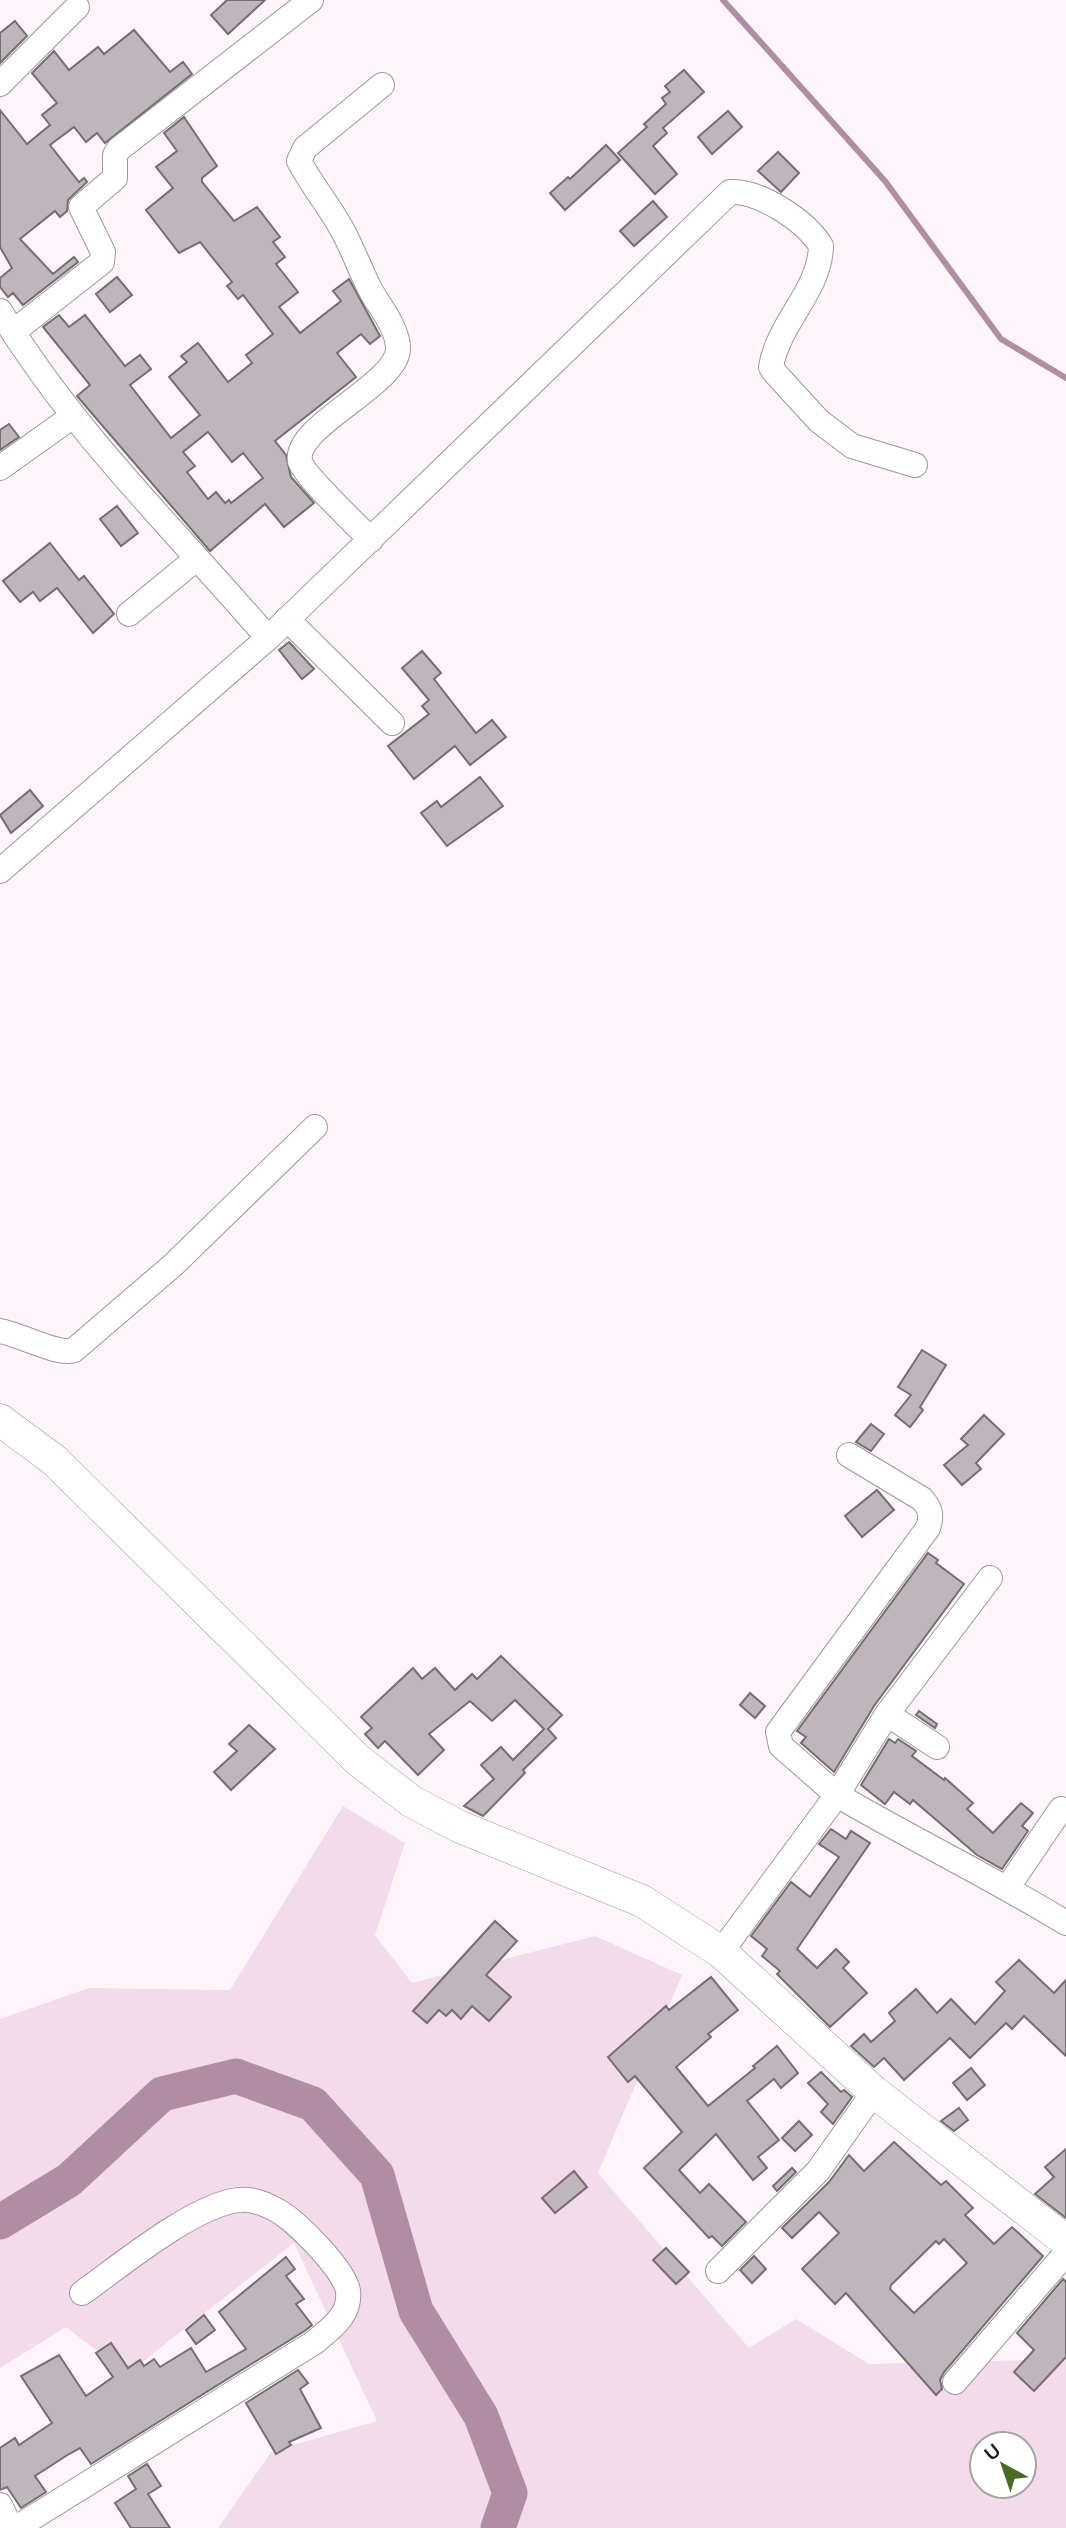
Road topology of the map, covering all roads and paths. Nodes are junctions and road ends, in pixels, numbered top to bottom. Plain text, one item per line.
1 (310, 0) edge
2 (77, 7) dead end
3 (0, 84) edge
4 (382, 85) dead end
5 (0, 311) edge
6 (13, 332) junction
7 (73, 416) junction
8 (915, 465) dead end
9 (0, 468) edge
10 (371, 540) junction
11 (196, 559) junction
12 (129, 614) dead end
13 (287, 619) junction
14 (268, 638) junction
15 (392, 723) dead end
16 (0, 872) edge
17 (315, 1127) dead end
18 (0, 1331) edge
19 (0, 1420) edge
20 (849, 1455) dead end
21 (990, 1578) dead end
22 (887, 1714) junction
23 (937, 1747) dead end
24 (836, 1795) junction
25 (1061, 1809) dead end
26 (1008, 1887) junction
27 (1066, 1923) edge
28 (721, 1952) junction
29 (874, 2092) junction
30 (1066, 2241) edge
31 (1066, 2253) edge
32 (718, 2271) dead end
33 (82, 2293) dead end
34 (955, 2382) dead end
35 (0, 2505) edge
36 (13, 2528) edge

1 - 6 street
2 - 3 street
4 - 10 street
5 - 6 street
6 - 7 street
7 - 9 street
7 - 11 street
8 - 10 street
10 - 13 street
11 - 12 street
11 - 14 street
13 - 14 street
13 - 15 street
14 - 16 street
17 - 18 street
19 - 28 main road
20 - 24 street
21 - 22 street
22 - 23 street
22 - 24 street
24 - 26 street
24 - 28 street
25 - 26 street
26 - 27 street
28 - 29 main road
29 - 30 main road
29 - 32 street
31 - 34 street
33 - 36 street
35 - 36 street

